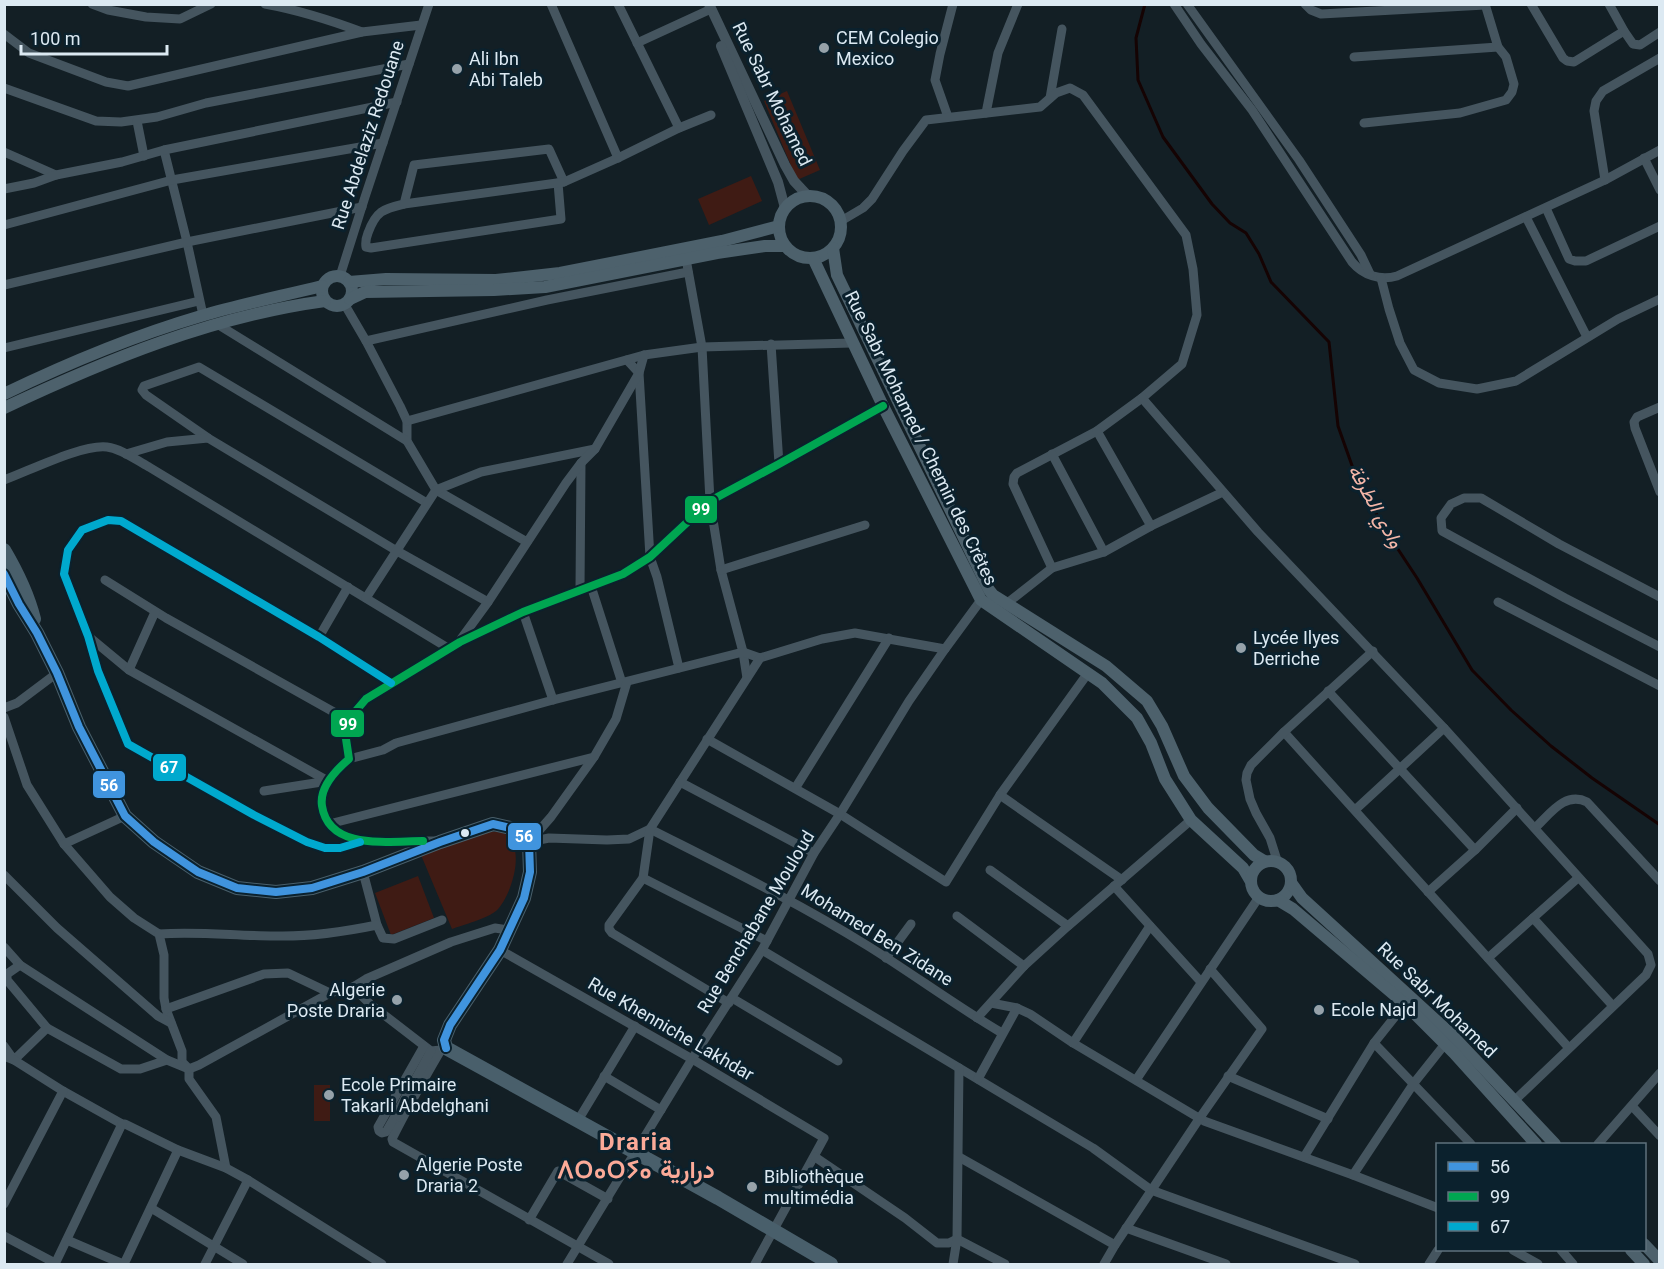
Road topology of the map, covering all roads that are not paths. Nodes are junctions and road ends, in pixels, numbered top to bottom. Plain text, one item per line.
1 (92, 4) edge
2 (211, 4) edge
3 (265, 4) edge
4 (429, 4) edge
5 (551, 4) edge
6 (618, 4) edge
7 (953, 4) edge
8 (1018, 4) edge
9 (1174, 4) edge
10 (1187, 4) edge
11 (1305, 4) edge
12 (1531, 4) edge
13 (1609, 4) edge
14 (1485, 5) edge
15 (710, 7) edge
16 (421, 25) junction
17 (1062, 29) dead end
18 (1624, 31) junction
19 (362, 32) junction
20 (1659, 32) edge
21 (4, 34) edge
22 (638, 43) junction
23 (1498, 47) junction
24 (1354, 57) dead end
25 (1659, 58) edge
26 (409, 63) junction
27 (4, 88) edge
28 (1050, 99) junction
29 (397, 102) junction
30 (986, 112) junction
31 (711, 115) dead end
32 (948, 117) junction
33 (137, 121) junction
34 (1364, 123) dead end
35 (679, 128) junction
36 (383, 143) junction
37 (164, 150) junction
38 (1659, 150) edge
39 (4, 152) edge
40 (144, 156) junction
41 (618, 158) junction
42 (1644, 159) junction
43 (56, 175) junction
44 (172, 180) junction
45 (1605, 180) junction
46 (561, 183) junction
47 (4, 189) edge
48 (1659, 190) edge
49 (808, 196) junction
50 (404, 204) junction
51 (362, 207) junction
52 (785, 208) junction
53 (1546, 208) junction
54 (1526, 217) junction
55 (841, 221) junction
56 (4, 225) edge
57 (779, 226) junction
58 (1659, 226) edge
59 (187, 242) junction
60 (785, 246) junction
61 (833, 248) junction
62 (813, 258) junction
63 (687, 266) junction
64 (1370, 274) junction
65 (1382, 278) junction
66 (344, 279) junction
67 (4, 285) edge
68 (322, 286) junction
69 (1659, 299) edge
70 (199, 301) junction
71 (325, 301) junction
72 (347, 302) junction
73 (203, 315) junction
74 (217, 324) junction
75 (1587, 338) junction
76 (366, 341) junction
77 (852, 343) junction
78 (771, 344) junction
79 (5, 347) edge
80 (702, 347) junction
81 (644, 355) junction
82 (627, 360) junction
83 (639, 373) junction
84 (4, 394) edge
85 (1142, 398) junction
86 (883, 406) junction
87 (1659, 407) edge
88 (4, 408) edge
89 (407, 421) junction
90 (1097, 431) junction
91 (208, 438) junction
92 (407, 441) junction
93 (590, 450) junction
94 (126, 454) junction
95 (1052, 454) junction
96 (581, 463) junction
97 (779, 464) junction
98 (1655, 470) edge
99 (4, 480) edge
100 (566, 483) junction
101 (436, 490) junction
102 (1223, 492) junction
103 (1659, 492) edge
104 (710, 501) junction
105 (427, 503) junction
106 (580, 503) junction
107 (865, 525) dead end
108 (1151, 526) junction
109 (527, 542) junction
110 (4, 550) edge
111 (397, 551) junction
112 (1104, 552) junction
113 (650, 557) junction
114 (1052, 568) junction
115 (721, 570) junction
116 (4, 574) edge
117 (105, 580) dead end
118 (591, 586) junction
119 (348, 587) junction
120 (580, 590) junction
121 (1659, 597) edge
122 (366, 598) junction
123 (981, 600) junction
124 (489, 602) junction
125 (1498, 602) dead end
126 (1006, 604) junction
127 (155, 612) junction
128 (523, 612) junction
129 (37, 633) junction
130 (88, 636) junction
131 (320, 637) junction
132 (889, 638) junction
133 (460, 642) junction
134 (1659, 646) edge
135 (448, 648) junction
136 (945, 649) junction
137 (1373, 651) junction
138 (743, 652) junction
139 (760, 658) junction
140 (679, 668) junction
141 (129, 670) junction
142 (57, 673) junction
143 (1088, 673) junction
144 (747, 678) junction
145 (391, 683) junction
146 (625, 683) junction
147 (1659, 686) edge
148 (1328, 691) junction
149 (553, 700) junction
150 (4, 708) edge
151 (4, 717) edge
152 (348, 720) junction
153 (1444, 728) junction
154 (1284, 732) junction
155 (707, 739) junction
156 (594, 757) junction
157 (349, 759) junction
158 (1400, 769) junction
159 (328, 781) junction
160 (680, 782) junction
161 (796, 787) junction
162 (264, 791) dead end
163 (1000, 795) junction
164 (1517, 808) junction
165 (1355, 810) junction
166 (840, 814) junction
167 (126, 816) junction
168 (1191, 820) junction
169 (329, 824) junction
170 (1535, 828) junction
171 (650, 829) junction
172 (366, 841) junction
173 (440, 842) junction
174 (529, 842) junction
175 (64, 844) junction
176 (1474, 850) junction
177 (814, 853) junction
178 (1270, 861) junction
179 (990, 870) dead end
180 (363, 872) junction
181 (4, 874) edge
182 (643, 878) junction
183 (1578, 878) junction
184 (1122, 880) junction
185 (1250, 880) junction
186 (1659, 881) edge
187 (1292, 884) junction
188 (1114, 886) junction
189 (1428, 892) junction
190 (1259, 897) junction
191 (788, 899) junction
192 (1278, 900) junction
193 (957, 916) dead end
194 (1533, 918) junction
195 (442, 920) dead end
196 (911, 924) dead end
197 (377, 925) junction
198 (1068, 926) junction
199 (1150, 927) junction
200 (508, 930) junction
201 (159, 934) junction
202 (767, 941) junction
203 (4, 947) edge
204 (500, 950) junction
205 (762, 950) junction
206 (886, 958) junction
207 (1488, 958) junction
208 (20, 965) junction
209 (1024, 966) junction
210 (1210, 969) junction
211 (1201, 982) junction
212 (353, 987) junction
213 (330, 993) junction
214 (731, 1000) junction
215 (991, 1003) junction
216 (1405, 1004) junction
217 (1613, 1006) junction
218 (1017, 1008) junction
219 (166, 1009) junction
220 (977, 1018) junction
221 (171, 1023) junction
222 (635, 1026) junction
223 (47, 1028) junction
224 (1002, 1033) junction
225 (1073, 1043) junction
226 (1374, 1043) junction
227 (1444, 1044) junction
228 (4, 1046) edge
229 (1569, 1048) junction
230 (435, 1049) junction
231 (4, 1056) edge
232 (692, 1059) junction
233 (14, 1060) junction
234 (167, 1060) junction
235 (838, 1061) dead end
236 (959, 1068) junction
237 (189, 1069) junction
238 (1659, 1073) edge
239 (604, 1076) junction
240 (1228, 1076) junction
241 (978, 1079) junction
242 (1136, 1080) junction
243 (1414, 1083) junction
244 (63, 1090) junction
245 (1514, 1101) junction
246 (1632, 1106) junction
247 (661, 1110) junction
248 (398, 1111) junction
249 (1199, 1119) junction
250 (1328, 1119) junction
251 (401, 1122) junction
252 (577, 1122) junction
253 (122, 1124) junction
254 (1659, 1136) edge
255 (1470, 1143) edge
256 (1535, 1143) edge
257 (1554, 1143) edge
258 (1599, 1143) edge
259 (178, 1150) junction
260 (635, 1153) junction
261 (815, 1157) junction
262 (959, 1157) junction
263 (1304, 1157) junction
264 (226, 1168) junction
265 (1353, 1175) junction
266 (248, 1180) junction
267 (1151, 1190) junction
268 (608, 1199) junction
269 (4, 1204) edge
270 (151, 1208) junction
271 (1436, 1208) edge
272 (529, 1220) junction
273 (1126, 1228) junction
274 (774, 1232) junction
275 (4, 1236) edge
276 (957, 1239) junction
277 (67, 1240) junction
278 (1115, 1245) junction
279 (1646, 1246) edge
280 (214, 1247) junction
281 (579, 1247) junction
282 (1437, 1251) edge
283 (1515, 1251) edge
284 (1562, 1251) edge
285 (1632, 1251) edge
286 (1659, 1261) edge
287 (55, 1264) edge
288 (123, 1264) edge
289 (205, 1264) edge
290 (243, 1264) edge
291 (382, 1264) edge
292 (567, 1264) edge
293 (609, 1264) edge
294 (755, 1264) edge
295 (831, 1264) edge
296 (953, 1264) edge
297 (1005, 1264) edge
298 (1104, 1264) edge
299 (1226, 1264) edge
300 (1355, 1264) edge
301 (1429, 1264) edge
302 (1538, 1264) edge
303 (1574, 1264) edge
304 (1644, 1264) edge

1 - 2 street
3 - 19 street
4 - 16 street, Rue Abdelaziz Redouane
5 - 41 street
6 - 22 street
7 - 32 street
8 - 30 street
9 - 64 street
10 - 64 street
11 - 14 street
12 - 18 street
13 - 18 street
14 - 23 street
15 - 22 street
15 - 49 street, Rue Sabr Mohamed
15 - 52 street
16 - 19 street
16 - 26 street, Rue Abdelaziz Redouane
17 - 28 street
18 - 20 street
19 - 21 street
22 - 35 street
23 - 24 street
23 - 34 street
25 - 45 street
26 - 29 street, Rue Abdelaziz Redouane
26 - 33 street
27 - 33 street
28 - 30 street
28 - 85 street
29 - 36 street, Rue Abdelaziz Redouane
29 - 37 street
30 - 32 street
31 - 35 street
32 - 55 street
33 - 40 street
35 - 41 street
36 - 44 street
36 - 51 street, Rue Abdelaziz Redouane
37 - 40 street
37 - 44 street
38 - 42 street
39 - 43 street
40 - 43 street
41 - 46 street
42 - 45 street
42 - 48 street
43 - 47 street
44 - 56 street
44 - 59 street
45 - 53 street
46 - 50 street
46 - 50 street
46 - 50 street
49 - 52 main road
49 - 55 main road
51 - 59 street
51 - 66 street, Rue Abdelaziz Redouane
52 - 57 main road
53 - 54 street
53 - 58 street
54 - 65 street
54 - 75 street
55 - 61 main road
57 - 60 main road
57 - 66 main road
59 - 67 street
59 - 70 street
60 - 62 main road
60 - 63 main road
61 - 62 main road
61 - 126 main road
62 - 77 main road, Rue Sabr Mohamed / Chemin des Crêtes
63 - 72 main road
63 - 76 street
63 - 80 street
64 - 65 street
65 - 75 street
66 - 68 main road
66 - 72 main road
68 - 71 main road
68 - 73 main road
69 - 75 street
70 - 73 street
70 - 79 street
71 - 72 main road
71 - 74 main road
72 - 76 street
73 - 84 main road
74 - 88 main road
74 - 92 street
76 - 89 street
77 - 78 street
77 - 86 main road, Rue Sabr Mohamed / Chemin des Crêtes
78 - 80 street
78 - 97 street
80 - 81 street
80 - 104 street
81 - 82 street
81 - 83 street
82 - 83 street
82 - 89 street
83 - 93 street
83 - 113 street
85 - 90 street
85 - 102 street
86 - 97 street
86 - 123 main road, Rue Sabr Mohamed / Chemin des Crêtes
87 - 98 street
89 - 92 street
90 - 95 street
90 - 108 street
91 - 94 street
91 - 105 street
91 - 111 street
92 - 101 street
93 - 96 street
93 - 101 street
94 - 99 street
94 - 119 street
95 - 112 street
95 - 114 street
96 - 100 street
96 - 106 street
97 - 104 street
98 - 103 street
100 - 106 street
100 - 109 street
101 - 105 street
101 - 109 street
102 - 108 street
102 - 137 street
104 - 113 street
104 - 115 street
105 - 111 street
106 - 120 street
107 - 115 street
108 - 112 street
109 - 124 street
110 - 129 main road
111 - 122 street
111 - 124 street
112 - 114 street
113 - 118 street
113 - 140 street
114 - 126 street
115 - 138 street
116 - 129 main road
117 - 127 street
118 - 120 street
118 - 146 street
119 - 122 street
119 - 131 street
120 - 128 street
121 - 134 street
122 - 135 street
123 - 136 street, Rue Benchabane Mouloud
123 - 143 main road, Rue Sabr Mohamed / Chemin des Crêtes
124 - 133 street
125 - 147 street
126 - 178 main road
127 - 141 street
127 - 152 street
128 - 133 street
128 - 149 street
129 - 142 main road
130 - 131 street
130 - 141 street
130 - 172 street
131 - 145 street
132 - 136 street
132 - 139 street
132 - 161 street
133 - 135 street
135 - 145 street
136 - 166 street, Rue Benchabane Mouloud
137 - 148 street
137 - 153 street
138 - 139 street
138 - 140 street
138 - 144 street
139 - 144 street
140 - 146 street
141 - 159 street
142 - 150 street
142 - 167 main road
143 - 163 street
143 - 168 main road, Rue Sabr Mohamed / Chemin des Crêtes
144 - 155 street
145 - 152 street
146 - 149 street
146 - 156 street
148 - 154 street
148 - 158 street
149 - 157 street
151 - 175 street
152 - 157 street
153 - 158 street
153 - 164 street
154 - 165 street
154 - 178 street
155 - 160 street
155 - 161 street
156 - 169 street
156 - 174 street
157 - 159 street
158 - 165 street
158 - 176 street
159 - 162 street
159 - 169 street
160 - 171 street
160 - 177 street
161 - 166 street
163 - 166 street
163 - 184 street
164 - 170 street
164 - 176 street
165 - 189 street
166 - 177 street, Rue Benchabane Mouloud
167 - 175 street
167 - 180 main road
168 - 184 street
168 - 185 main road, Rue Sabr Mohamed / Chemin des Crêtes
169 - 172 street
170 - 183 street
170 - 186 street
171 - 174 street
171 - 182 street
171 - 191 street, Mohamed Ben Zidane
172 - 173 street
173 - 174 main road
173 - 180 main road
174 - 200 main road
175 - 201 street
176 - 189 street
177 - 191 street, Rue Benchabane Mouloud
178 - 185 main road
178 - 187 main road
179 - 198 street
180 - 197 street
181 - 221 street
182 - 202 street
182 - 214 street
183 - 194 street
183 - 217 street
184 - 188 street
185 - 190 main road
187 - 192 main road
187 - 245 main road, Rue Sabr Mohamed
188 - 198 street
188 - 199 street
189 - 207 street
190 - 192 main road
190 - 210 street
191 - 202 street, Rue Benchabane Mouloud
191 - 206 street, Mohamed Ben Zidane
192 - 216 main road
193 - 209 street
194 - 207 street
194 - 217 street
195 - 197 street
196 - 206 street
197 - 201 street
198 - 209 street
199 - 211 street
199 - 225 street
200 - 204 main road
200 - 212 street
201 - 219 street
202 - 205 street, Rue Benchabane Mouloud
203 - 208 street
204 - 222 street, Rue Khenniche Lakhdar
204 - 230 main road
205 - 214 street, Rue Benchabane Mouloud
205 - 236 street
206 - 220 street, Mohamed Ben Zidane
207 - 229 street
208 - 223 street
208 - 234 street
209 - 215 street
210 - 211 street
210 - 240 street
211 - 242 street
212 - 213 street
212 - 230 street
213 - 219 street
213 - 237 street
214 - 232 street, Rue Benchabane Mouloud
214 - 235 street
215 - 218 street
215 - 220 street
216 - 226 street
216 - 227 main road
217 - 229 street
218 - 224 street
218 - 225 street
219 - 221 street
220 - 224 street, Mohamed Ben Zidane
221 - 237 street
222 - 232 street, Rue Khenniche Lakhdar
222 - 239 street
223 - 233 street
223 - 234 street
224 - 241 street
225 - 242 street
226 - 243 street
226 - 250 street
227 - 243 street
227 - 256 main road
228 - 233 street
229 - 245 street
230 - 248 street
230 - 248 street
230 - 251 street
230 - 252 main road
231 - 233 street
232 - 247 street, Rue Benchabane Mouloud
232 - 261 street, Rue Khenniche Lakhdar
233 - 244 street
234 - 237 street
236 - 241 street
236 - 262 street
237 - 264 street
238 - 246 street
239 - 247 street
239 - 252 street
240 - 249 street
240 - 250 street
241 - 267 street
242 - 249 street
243 - 255 street
243 - 265 street
244 - 253 street
244 - 269 street
245 - 257 main road, Rue Sabr Mohamed
246 - 254 street
246 - 258 street
247 - 260 street, Rue Benchabane Mouloud
248 - 251 street
249 - 263 street
249 - 267 street
250 - 263 street
251 - 272 street
252 - 260 main road
253 - 259 street
253 - 277 street
259 - 264 street
259 - 270 street
260 - 268 street, Rue Benchabane Mouloud
260 - 274 main road
261 - 274 street
261 - 276 street
262 - 276 street
262 - 278 street
263 - 265 street
264 - 266 street
265 - 271 street
266 - 280 street
266 - 291 street
267 - 273 street
267 - 300 street
268 - 272 street
268 - 281 street, Rue Benchabane Mouloud
270 - 280 street
270 - 288 street
272 - 281 street
273 - 278 street
273 - 299 street
274 - 294 street
274 - 295 main road
275 - 287 street
276 - 296 street
276 - 297 street
277 - 287 street
277 - 288 street
278 - 298 street
279 - 286 main road
280 - 289 street
280 - 290 street
281 - 292 street, Rue Benchabane Mouloud
281 - 293 street
282 - 301 street
283 - 302 street
284 - 303 street
285 - 304 main road

